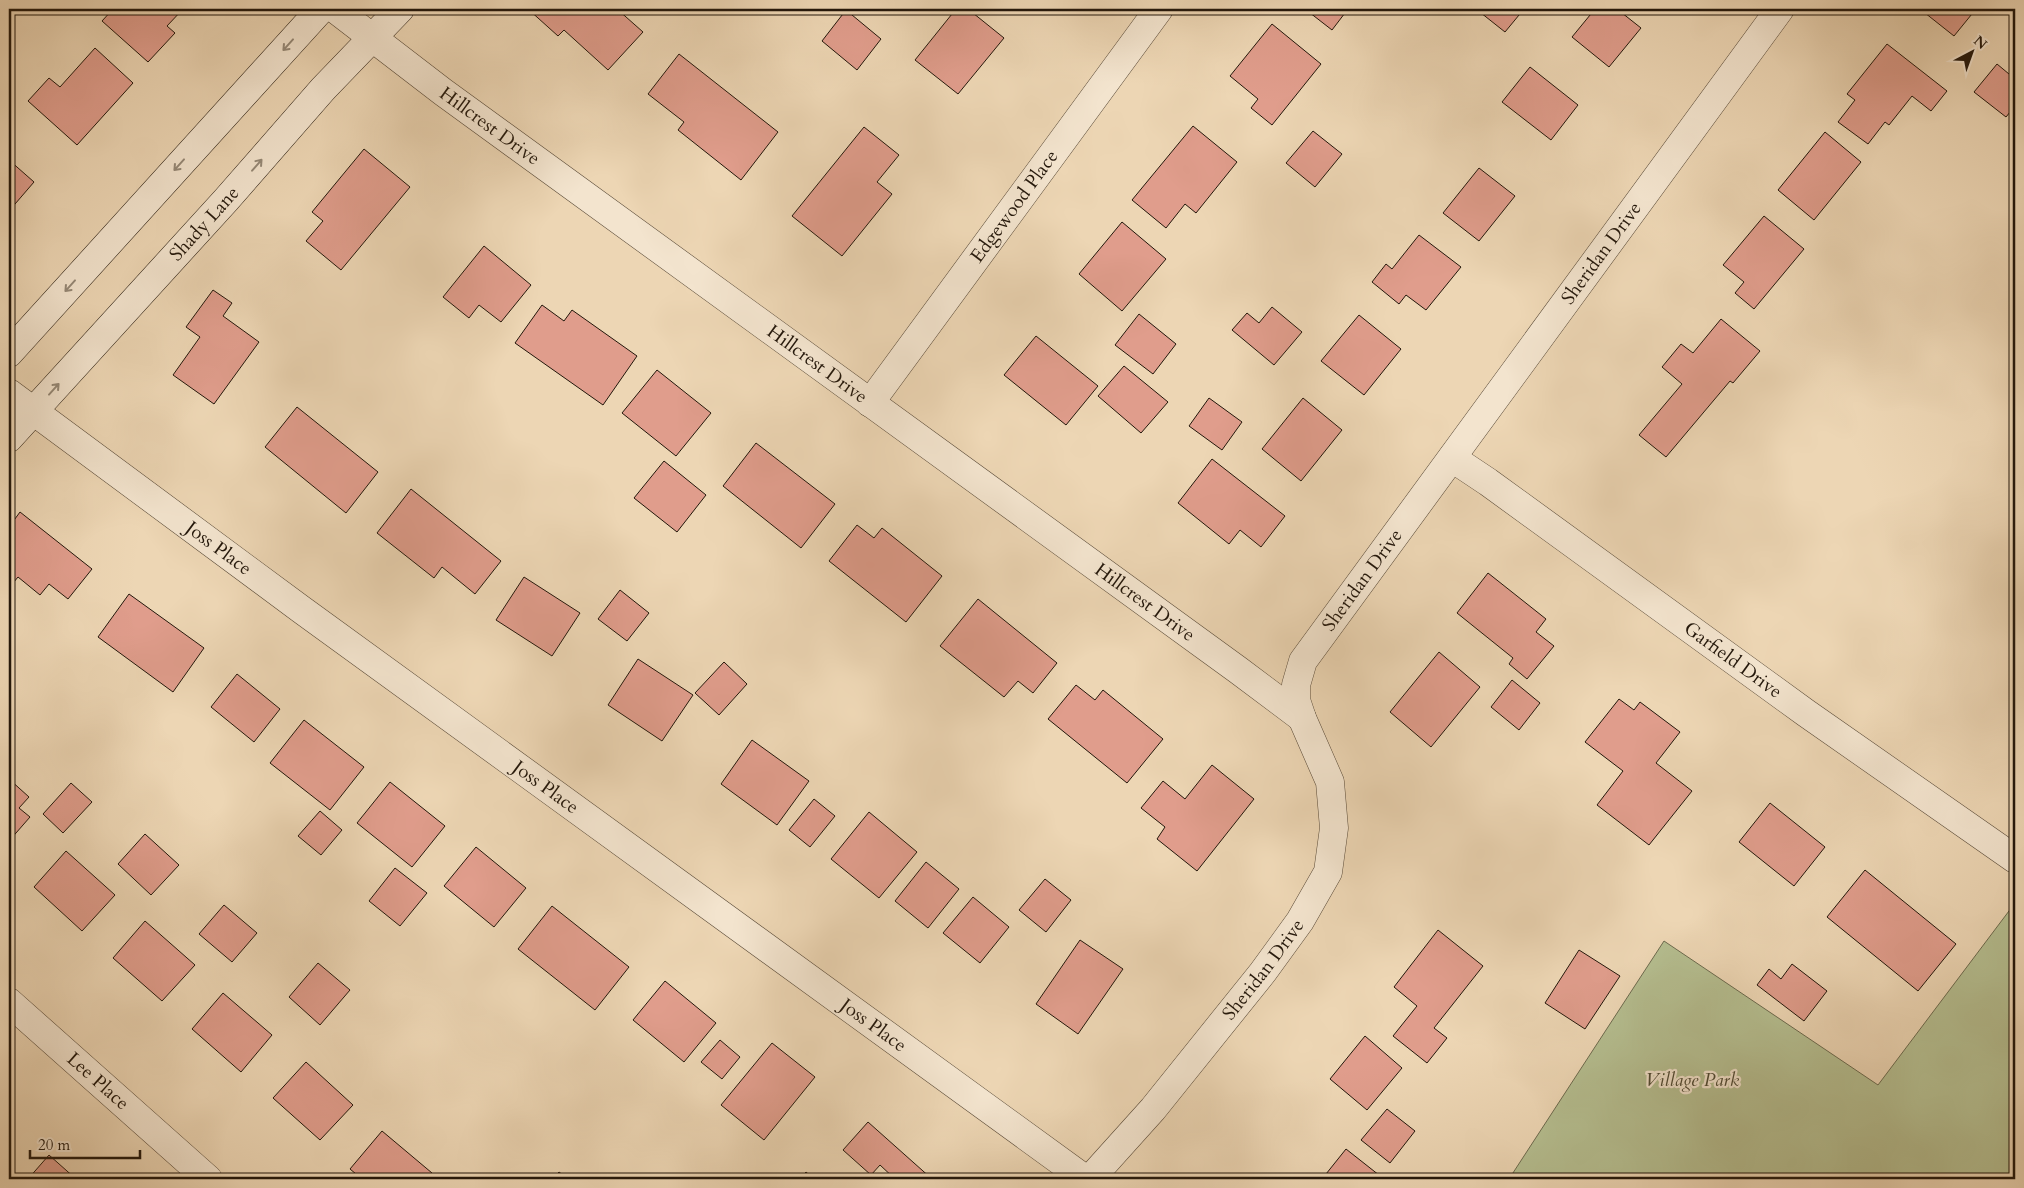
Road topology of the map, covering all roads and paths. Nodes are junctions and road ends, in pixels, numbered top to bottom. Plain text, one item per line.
1 (321, 9) edge
2 (335, 9) edge
3 (400, 9) edge
4 (1159, 9) edge
5 (1780, 9) edge
6 (373, 36) junction
7 (9, 353) edge
8 (9, 393) edge
9 (870, 403) junction
10 (33, 412) junction
11 (9, 438) edge
12 (1452, 458) junction
13 (1302, 718) junction
14 (2015, 859) edge
15 (9, 1002) edge
16 (208, 1179) edge
17 (1085, 1179) edge
18 (1090, 1179) edge

1 -> 7 street
2 - 6 street, Hillcrest Drive
3 - 6 street, Shady Lane
4 - 9 street, Edgewood Place
5 - 12 street, Sheridan Drive
6 - 9 street, Hillcrest Drive
10 -> 6 street, Shady Lane
8 - 10 street, Joss Place
9 - 13 street, Hillcrest Drive
10 - 11 street, Shady Lane
10 - 17 street, Joss Place
12 - 13 street, Sheridan Drive
12 - 14 street, Garfield Drive
13 - 18 street, Sheridan Drive
15 - 16 street, Lee Place

